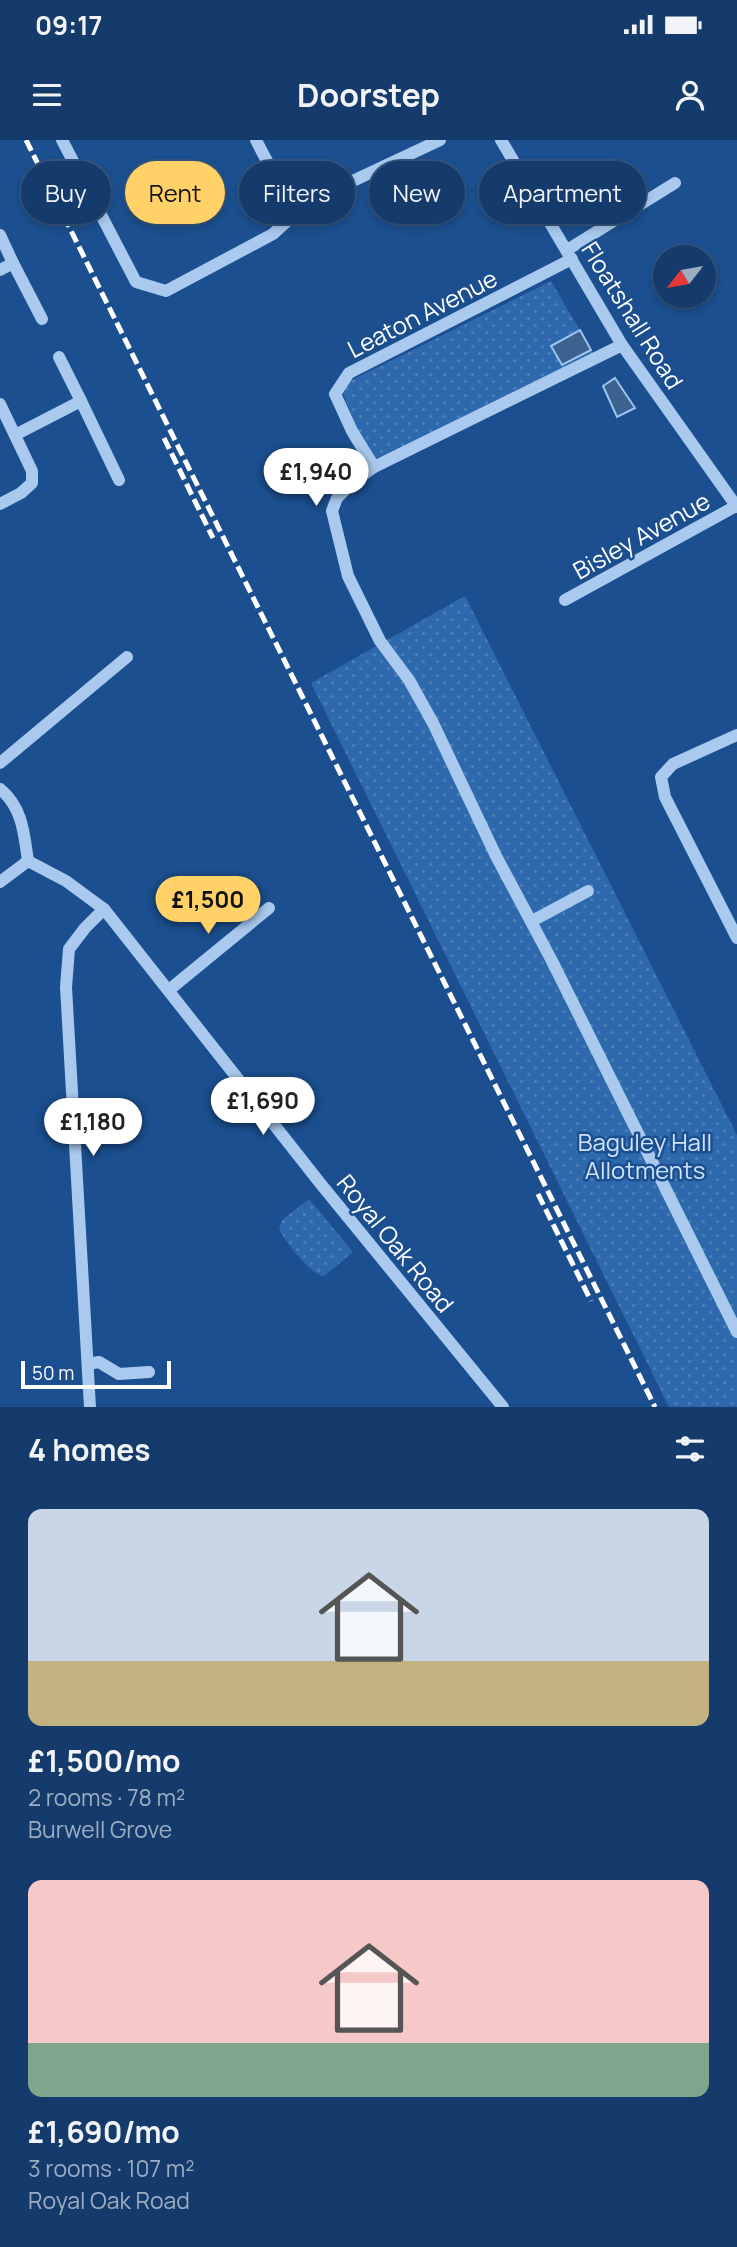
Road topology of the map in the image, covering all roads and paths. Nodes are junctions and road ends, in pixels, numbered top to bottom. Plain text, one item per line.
1 (62, 140) edge
2 (256, 140) edge
3 (440, 140) edge
4 (508, 142) edge
5 (266, 161) edge
6 (355, 180) edge
7 (674, 183) dead end
8 (285, 224) edge
9 (0, 235) edge
10 (570, 254) junction
11 (13, 263) junction
12 (0, 270) edge
13 (42, 319) dead end
14 (622, 345) junction
15 (59, 357) dead end
16 (81, 401) junction
17 (0, 404) edge
18 (15, 435) junction
19 (374, 467) junction
20 (119, 480) dead end
21 (0, 504) edge
22 (737, 507) edge
23 (565, 600) dead end
24 (127, 657) dead end
25 (737, 735) edge
26 (0, 763) edge
27 (0, 789) edge
28 (29, 861) junction
29 (0, 882) edge
30 (588, 891) dead end
31 (269, 908) dead end
32 (104, 909) junction
33 (532, 922) junction
34 (737, 938) edge
35 (169, 990) junction
36 (737, 1332) edge
37 (88, 1364) junction
38 (149, 1372) dead end
39 (90, 1407) edge
40 (503, 1407) edge

1 - 8 street
2 - 5 street
3 - 6 street
4 - 10 street, Floatshall Road
7 - 10 street
9 - 11 street
10 - 14 street, Floatshall Road
10 - 19 street, Leaton Avenue
11 - 12 street
11 - 13 street
14 - 19 street
14 - 22 street, Floatshall Road
15 - 16 street
16 - 18 street
16 - 20 street
17 - 18 street
18 - 21 street
19 - 33 street
22 - 23 street, Bisley Avenue
24 - 26 street
25 - 34 street
27 - 28 street
28 - 29 street
28 - 32 street, Royal Oak Road
30 - 33 street
31 - 35 street
32 - 35 street, Royal Oak Road
32 - 37 street
33 - 36 street
35 - 40 street, Royal Oak Road
37 - 38 street
37 - 39 street

